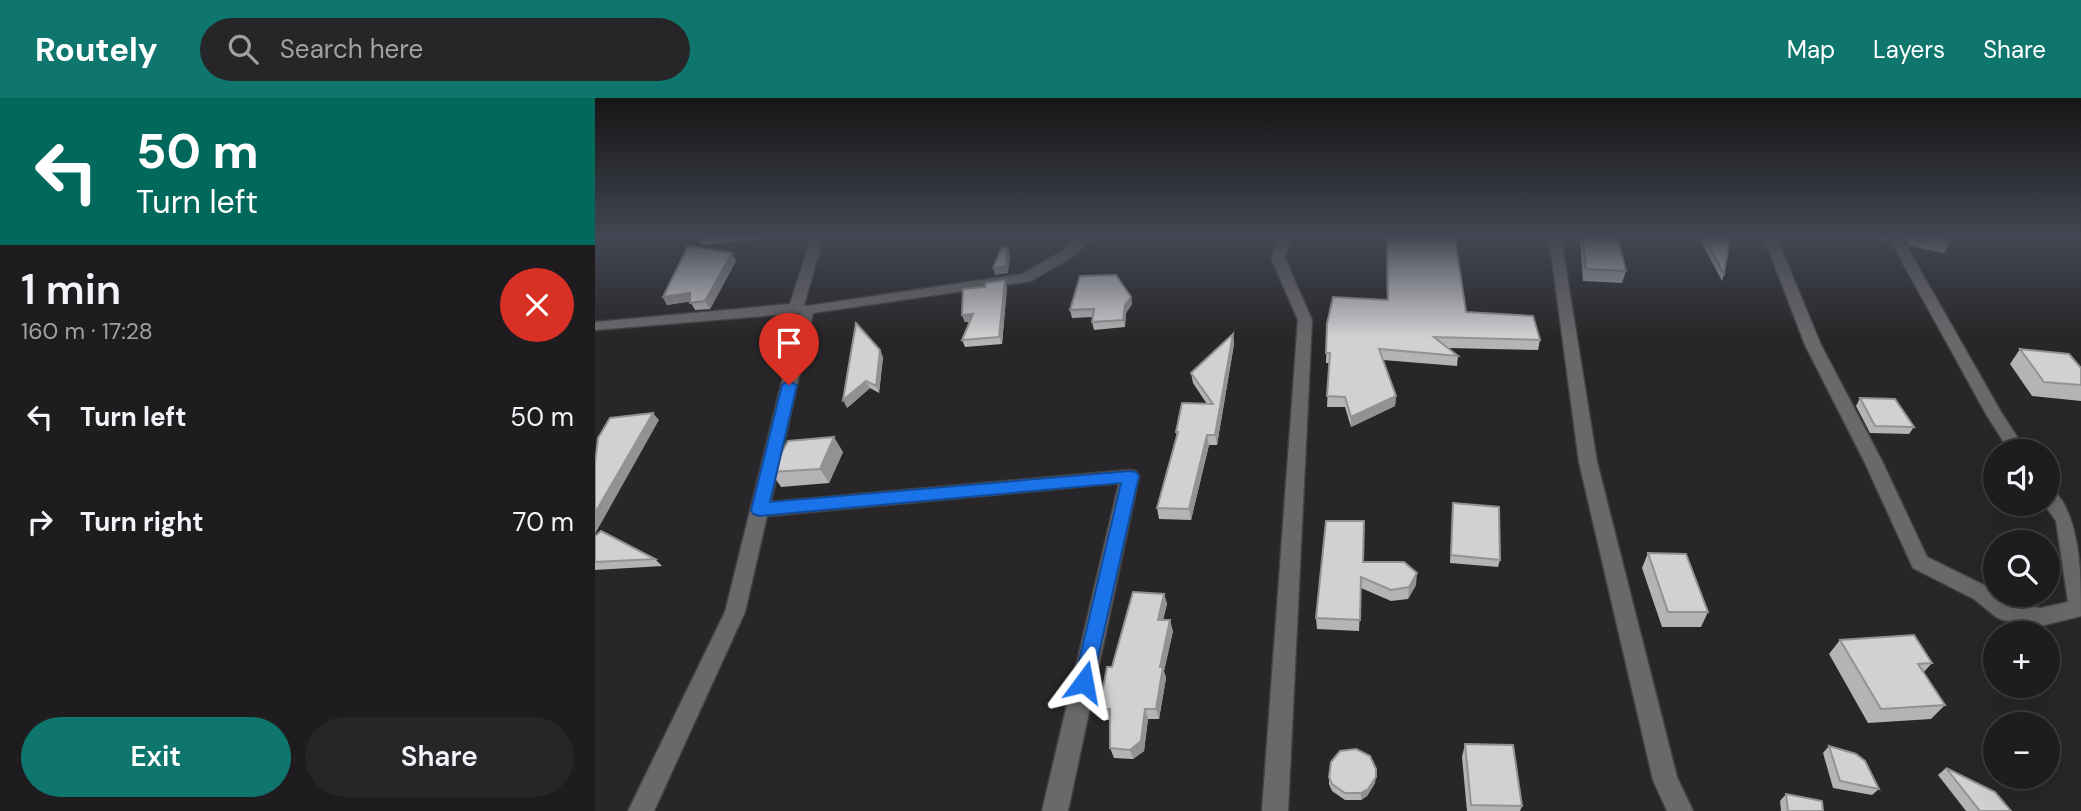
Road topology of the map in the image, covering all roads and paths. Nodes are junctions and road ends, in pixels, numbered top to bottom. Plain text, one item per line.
1 (810, 271) edge
2 (1037, 271) edge
3 (1284, 271) edge
4 (1560, 271) edge
5 (1783, 271) edge
6 (1913, 271) edge
7 (801, 309) junction
8 (595, 326) edge
9 (2010, 439) edge
10 (759, 510) junction
11 (2060, 513) edge
12 (641, 811) edge
13 (1055, 811) edge
14 (1275, 811) edge
15 (1680, 811) edge

1 - 7 street
2 - 7 street
3 - 14 street
4 - 15 street
5 - 11 street
6 - 9 street
7 - 8 street
7 - 10 street
10 - 12 street
10 - 13 street

